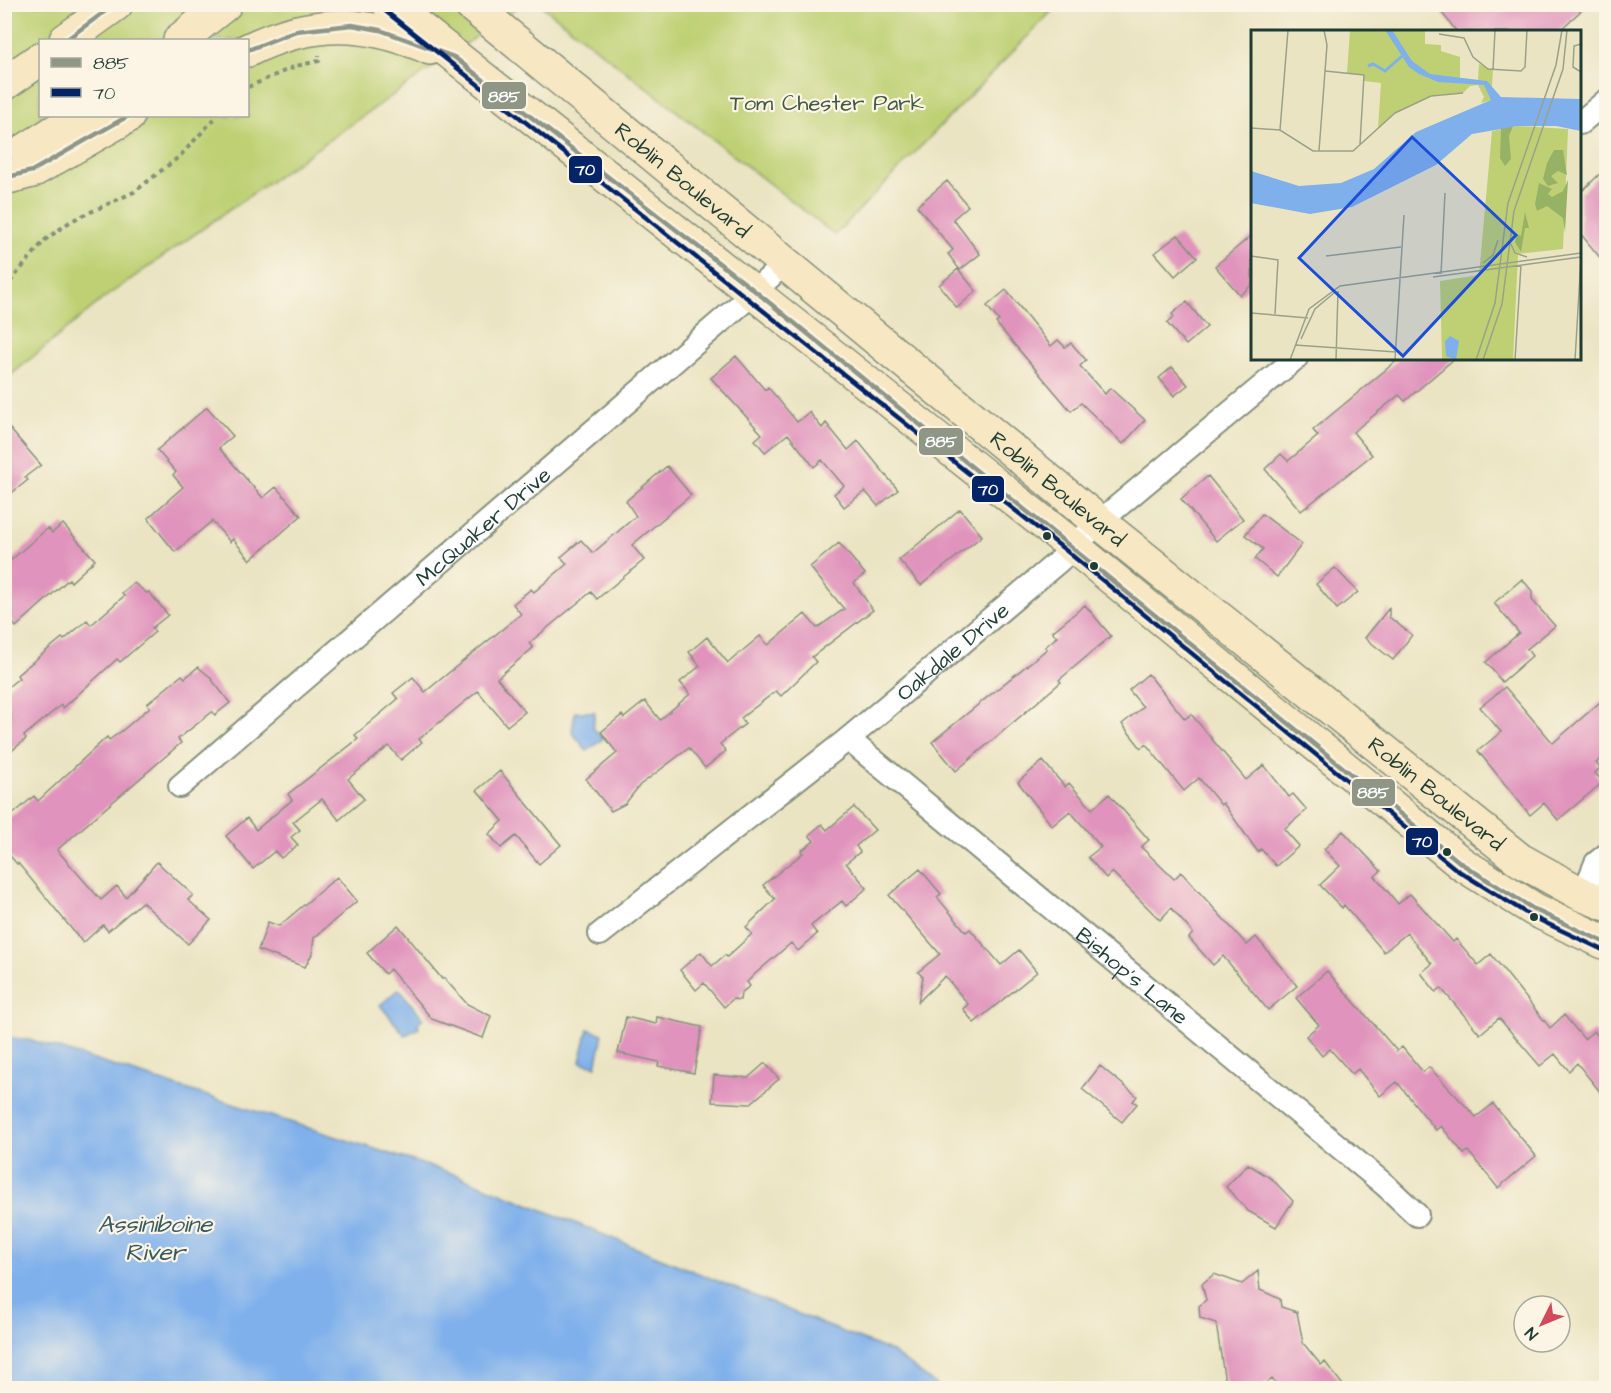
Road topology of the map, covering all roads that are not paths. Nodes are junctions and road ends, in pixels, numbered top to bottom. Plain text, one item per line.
1 (83, 4) edge
2 (116, 4) edge
3 (225, 4) edge
4 (389, 4) edge
5 (470, 4) edge
6 (491, 16) edge
7 (55, 39) edge
8 (67, 39) edge
9 (181, 39) edge
10 (249, 50) edge
11 (39, 57) edge
12 (454, 57) junction
13 (4, 84) edge
14 (1606, 100) edge
15 (78, 117) edge
16 (126, 117) edge
17 (1581, 122) edge
18 (4, 164) edge
19 (4, 178) edge
20 (785, 263) junction
21 (754, 291) junction
22 (1294, 360) edge
23 (1099, 522) junction
24 (1074, 547) junction
25 (849, 739) junction
26 (180, 786) dead end
27 (1606, 855) edge
28 (1595, 900) edge
29 (600, 933) dead end
30 (1606, 943) edge
31 (1417, 1215) dead end

1 - 7 main road
2 - 8 main road
3 - 9 main road
4 - 12 main road, Roblin Boulevard
5 - 6 main road, Roblin Boulevard
6 - 20 main road, Roblin Boulevard
10 - 12 main road
11 - 13 main road
12 - 21 main road, Roblin Boulevard
14 - 17 street
15 - 18 main road
16 - 19 main road
20 - 21 street, McQuaker Drive
20 - 23 main road, Roblin Boulevard
21 - 24 main road, Roblin Boulevard
21 - 26 street, McQuaker Drive
22 - 23 street, Oakdale Drive
23 - 24 street, Oakdale Drive
23 - 28 main road, Roblin Boulevard
24 - 25 street, Oakdale Drive
24 - 30 main road, Roblin Boulevard
25 - 29 street, Oakdale Drive
25 - 31 street, Bishop's Lane
27 - 28 street

